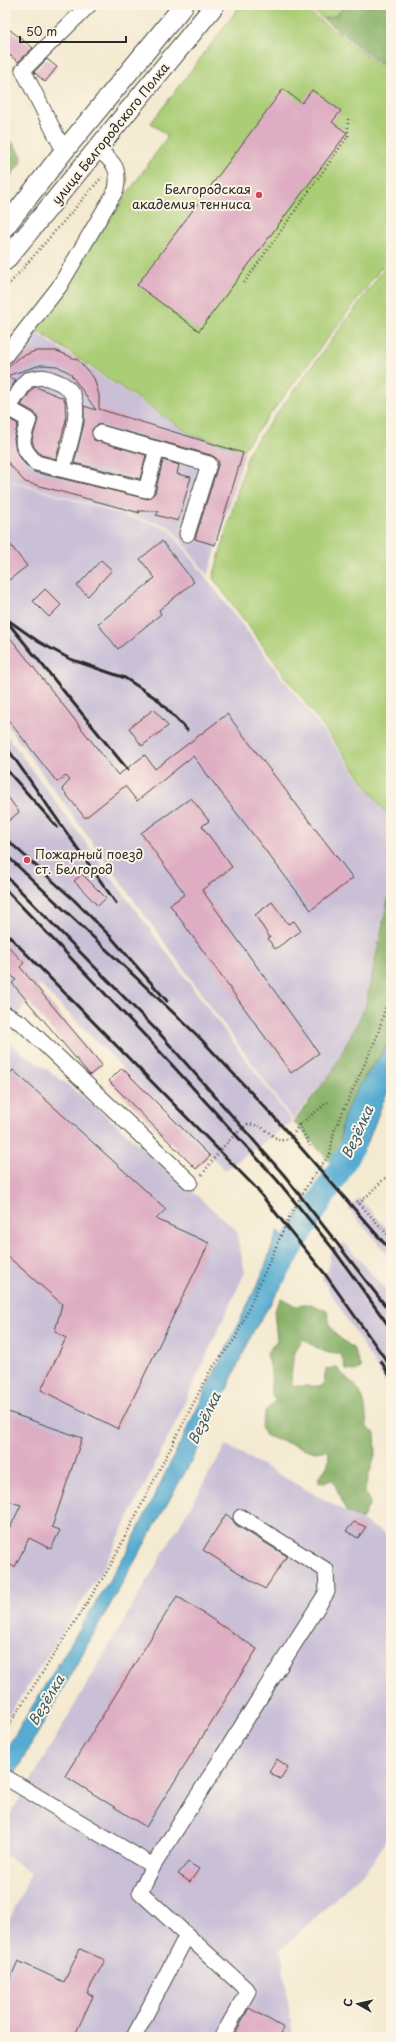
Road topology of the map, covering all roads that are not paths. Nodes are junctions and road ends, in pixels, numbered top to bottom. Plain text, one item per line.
1 (89, 5) edge
2 (184, 5) edge
3 (215, 5) edge
4 (98, 149) junction
5 (64, 151) junction
6 (5, 227) edge
7 (5, 262) edge
8 (5, 356) edge
9 (6, 410) edge
10 (100, 433) dead end
11 (157, 449) junction
12 (63, 468) junction
13 (188, 534) dead end
14 (5, 1014) edge
15 (190, 1182) road end
16 (241, 1517) dead end
17 (5, 1777) edge
18 (153, 1866) junction
19 (187, 1936) junction
20 (134, 2037) edge
21 (222, 2037) edge

1 - 5 lane
2 - 5 main road, улица Белгородского Полка
3 - 4 main road, улица Белгородского Полка
4 - 7 main road, улица Белгородского Полка
4 - 8 lane
5 - 6 main road, улица Белгородского Полка
9 - 12 lane
9 - 12 lane
10 - 11 lane
11 - 12 lane
11 - 13 lane
14 - 15 lane
16 - 18 lane
17 - 18 lane
18 - 19 lane
19 - 20 lane
19 - 21 lane

